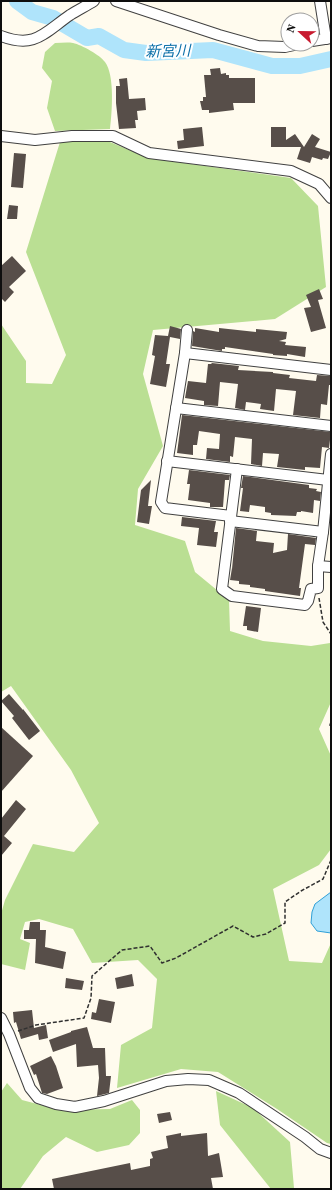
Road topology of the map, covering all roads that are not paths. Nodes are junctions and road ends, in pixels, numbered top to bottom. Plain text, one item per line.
1 (94, 1) edge
2 (116, 1) edge
3 (320, 1) edge
4 (1, 36) edge
5 (329, 38) edge
6 (280, 47) edge
7 (1, 136) edge
8 (331, 198) edge
9 (187, 330) dead end
10 (185, 353) junction
11 (331, 370) edge
12 (176, 408) junction
13 (331, 426) edge
14 (331, 454) edge
15 (167, 461) junction
16 (237, 469) junction
17 (328, 480) junction
18 (230, 518) junction
19 (326, 527) edge
20 (318, 566) junction
21 (331, 567) edge
22 (1, 1018) edge
23 (5, 1035) edge
24 (331, 1153) edge

1 - 4 street
2 - 6 street
3 - 5 street
7 - 8 street
9 - 10 street
10 - 11 street
10 - 12 street
12 - 13 street
12 - 15 street
14 - 17 street
15 - 16 street
15 - 18 street
16 - 17 street
16 - 18 street
17 - 19 street
18 - 19 street
18 - 20 street
19 - 20 street
20 - 21 street
22 - 23 street
23 - 24 street

